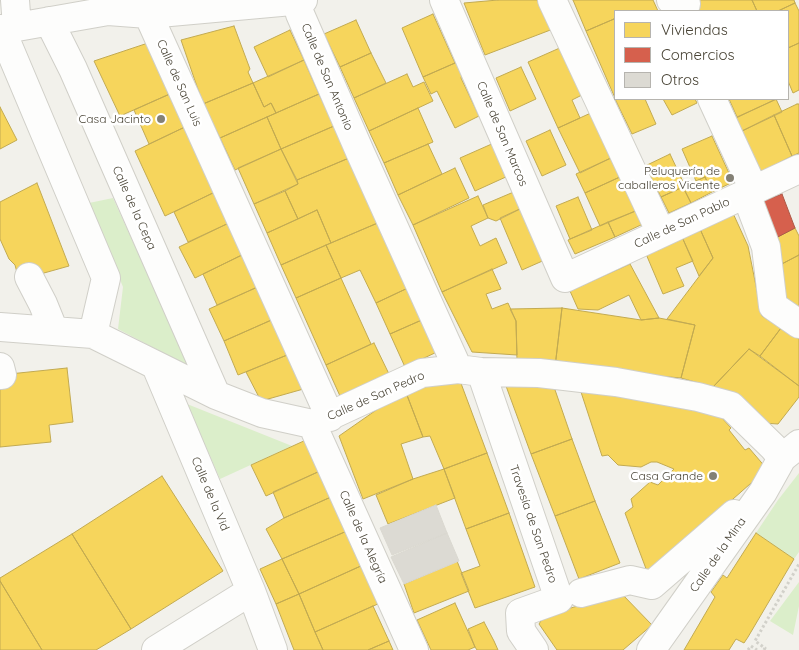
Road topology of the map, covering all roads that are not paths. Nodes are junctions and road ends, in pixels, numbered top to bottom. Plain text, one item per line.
1 (15, 0) edge
2 (296, 0) edge
3 (303, 0) edge
4 (444, 0) edge
5 (552, 0) edge
6 (106, 6) edge
7 (148, 14) junction
8 (49, 21) junction
9 (6, 29) edge
10 (712, 100) edge
11 (799, 169) edge
12 (750, 192) junction
13 (661, 234) junction
14 (566, 265) joint
15 (29, 277) dead end
16 (799, 324) edge
17 (0, 327) edge
18 (54, 331) junction
19 (93, 334) junction
20 (156, 366) junction
21 (470, 370) junction
22 (216, 395) junction
23 (321, 421) junction
24 (791, 451) edge
25 (745, 504) dead end
26 (251, 591) junction
27 (581, 593) dead end
28 (280, 646) edge
29 (156, 650) edge
30 (414, 650) edge
31 (534, 650) edge
32 (651, 650) edge

1 - 9 street
2 - 3 street
2 - 7 street
2 - 21 street, Calle de San Antonio
4 - 14 street, Calle de San Marcos
5 - 13 street
6 - 7 street
6 - 8 street
7 - 23 street, Calle de San Luis
8 - 9 street
8 - 22 street, Calle de la Cepa
9 - 19 street
10 - 12 street
11 - 12 street, Calle de San Pablo
12 - 13 street, Calle de San Pablo
12 - 16 street
13 - 14 street, Calle de San Pablo
15 - 18 street
17 - 18 street, Calle de San Pedro
18 - 19 street, Calle de San Pedro
19 - 20 street, Calle de San Pedro
20 - 22 street, Calle de San Pedro
20 - 26 street, Calle de la Vid
21 - 23 street, Calle de San Pedro
21 - 24 street, Calle de San Pedro
21 - 31 street, Travesía de San Pedro
22 - 23 street, Calle de San Pedro
23 - 30 street, Calle de la Alegría
24 - 32 street, Calle de la Mina
25 - 27 street, Calle de la Mina
26 - 28 street, Calle de la Vid
26 - 29 street

